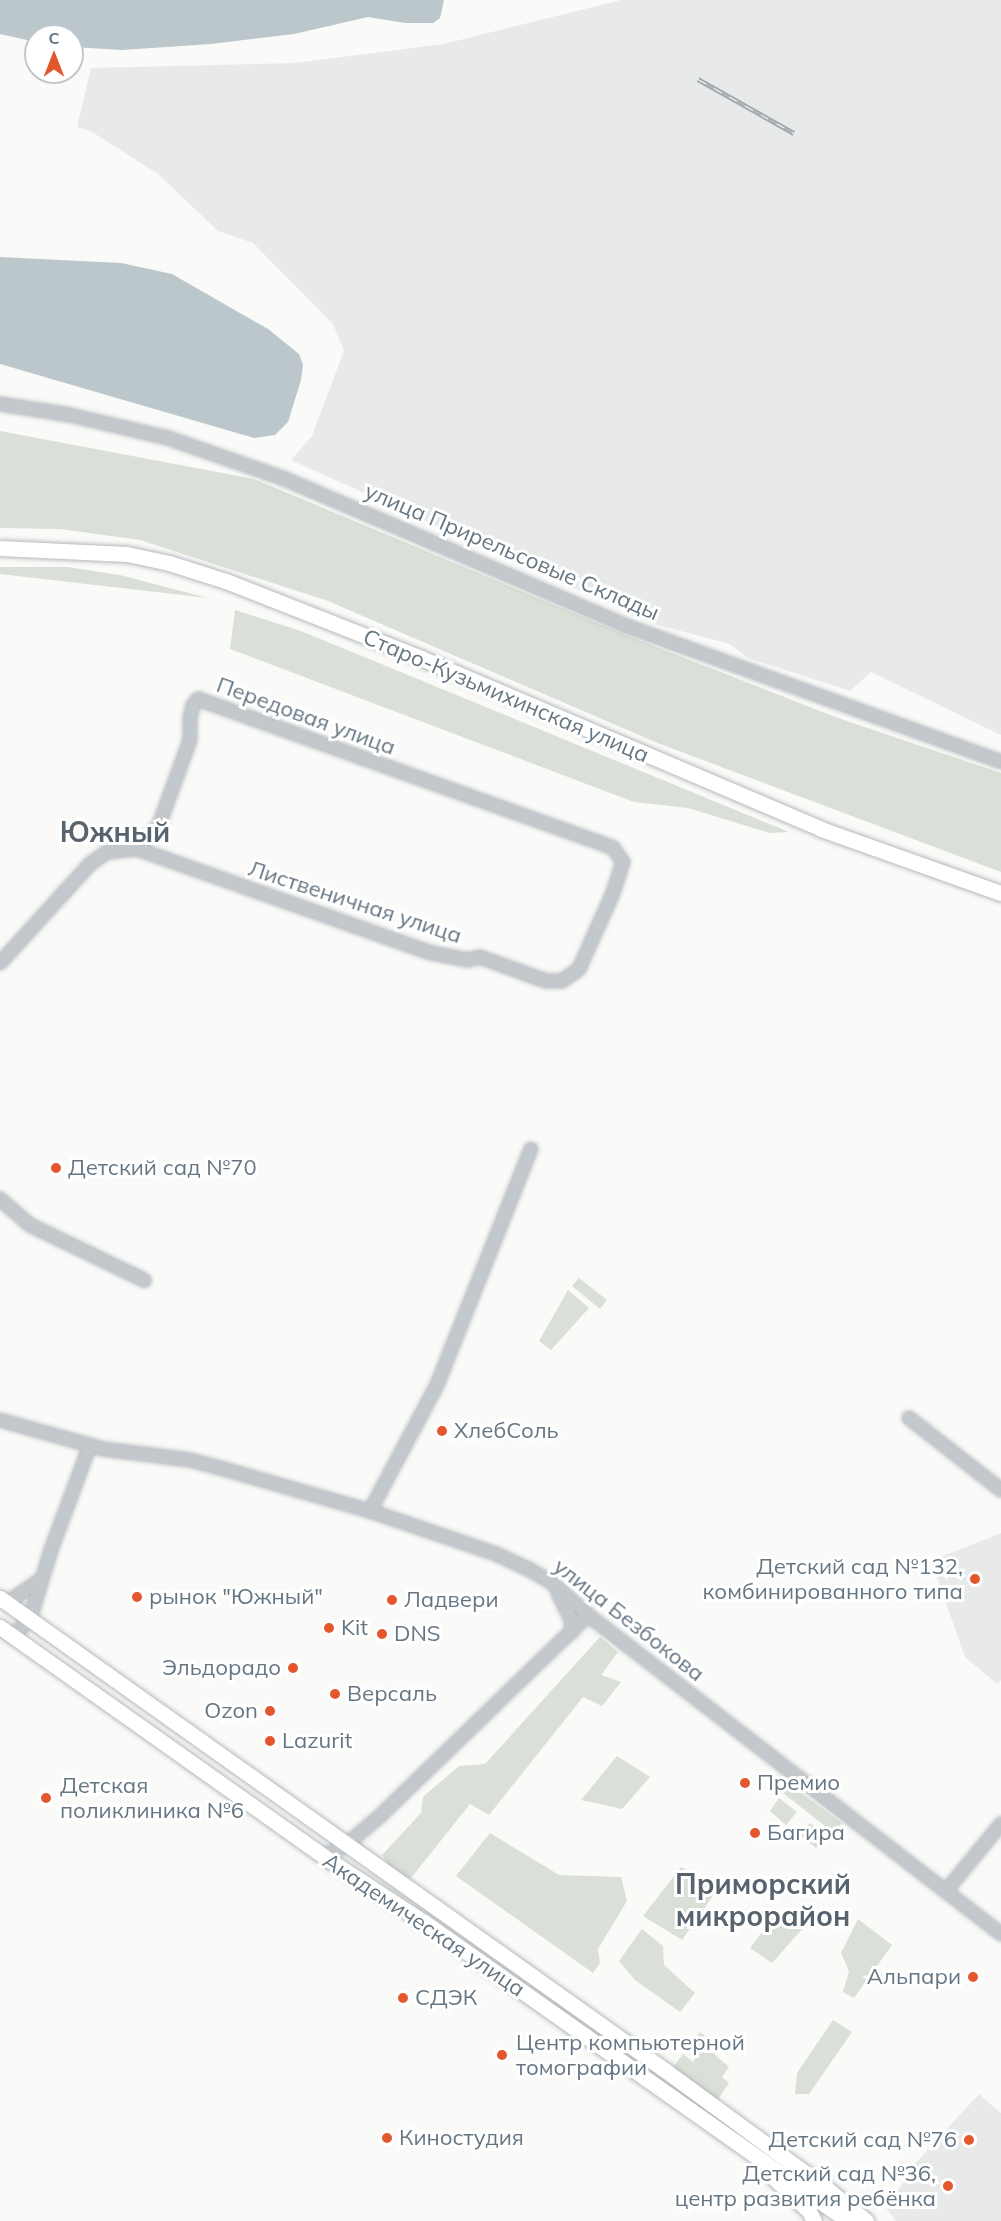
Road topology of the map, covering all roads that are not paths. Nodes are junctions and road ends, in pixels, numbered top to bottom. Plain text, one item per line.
1 (0, 404) edge
2 (0, 548) edge
3 (1001, 762) edge
4 (137, 849) junction
5 (1001, 893) edge
6 (0, 963) edge
7 (562, 981) joint
8 (531, 1149) dead end
9 (0, 1198) edge
10 (144, 1280) dead end
11 (909, 1418) dead end
12 (0, 1420) edge
13 (90, 1445) junction
14 (1001, 1490) edge
15 (369, 1511) junction
16 (40, 1580) junction
17 (551, 1582) junction
18 (4, 1600) edge
19 (588, 1615) junction
20 (30, 1619) junction
21 (6, 1632) edge
22 (572, 1632) junction
23 (69, 1647) junction
24 (51, 1664) junction
25 (1001, 1824) edge
26 (345, 1846) junction
27 (323, 1856) junction
28 (946, 1891) junction
29 (980, 1917) junction
30 (1001, 1920) edge
31 (1001, 1934) edge
32 (735, 2140) junction
33 (864, 2220) edge
34 (814, 2221) edge
35 (848, 2221) edge

1 - 3 street, улица Прирельсовые Склады
2 - 5 main road, Старо-Кузьмихинская улица
4 - 6 street
4 - 7 street, Лиственичная улица
4 - 7 street, Передовая улица
8 - 15 street
9 - 10 street
11 - 14 street
12 - 13 street, улица Безбокова
13 - 15 street, улица Безбокова
13 - 16 street
15 - 17 street, улица Безбокова
16 - 18 street
16 - 20 street
17 - 19 street, улица Безбокова
17 - 22 street
18 - 20 main road
19 - 22 street
19 - 28 street, улица Безбокова
20 - 21 street
20 - 23 main road
21 - 24 main road, Академическая улица
22 - 26 street
23 - 24 main road
23 - 26 main road
24 - 27 main road, Академическая улица
25 - 28 street
26 - 27 street
26 - 33 main road
27 - 32 main road, Академическая улица
28 - 29 street, улица Безбокова
29 - 30 street, улица Безбокова
29 - 31 street, улица Безбокова
32 - 34 main road
32 - 35 main road, Академическая улица

